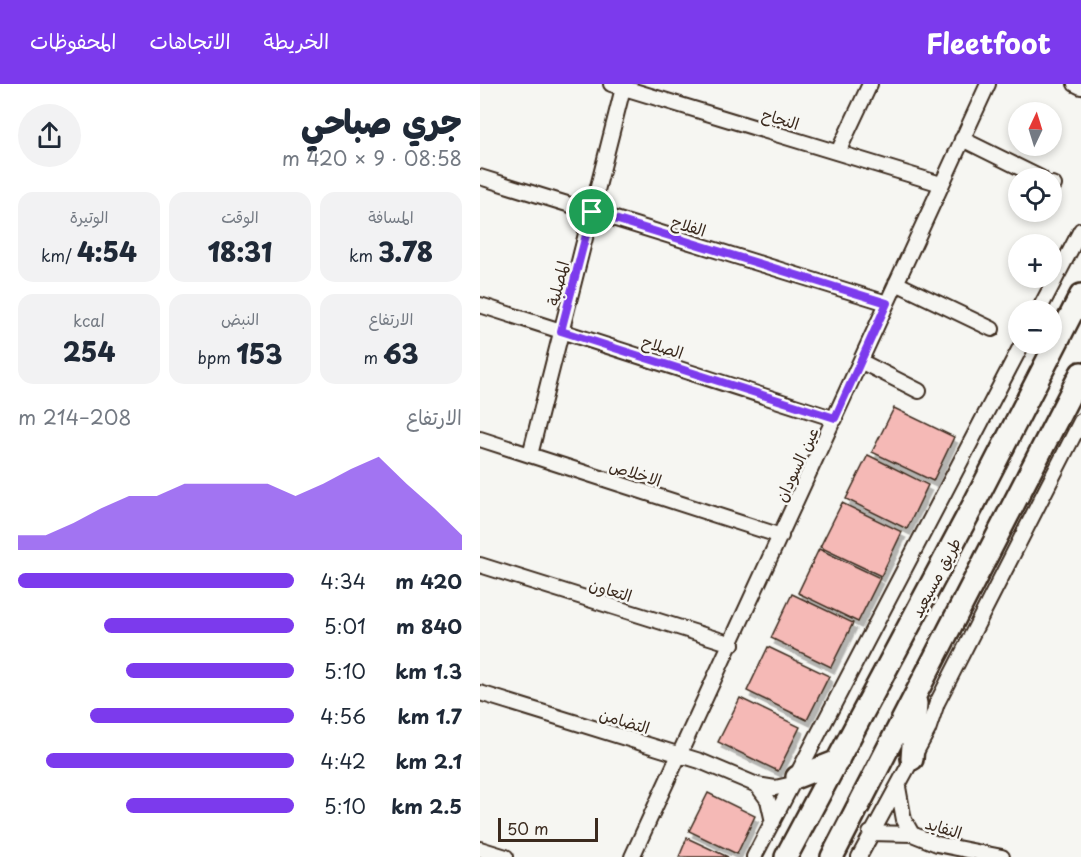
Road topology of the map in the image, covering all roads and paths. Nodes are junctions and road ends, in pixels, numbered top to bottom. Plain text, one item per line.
1 (870, 84) edge
2 (988, 84) edge
3 (1075, 84) edge
4 (619, 85) edge
5 (1081, 87) edge
6 (962, 139) junction
7 (838, 153) junction
8 (1021, 168) edge
9 (480, 177) edge
10 (941, 184) junction
11 (592, 212) junction
12 (1081, 230) edge
13 (896, 283) junction
14 (1081, 295) edge
15 (1044, 300) edge
16 (887, 303) junction
17 (480, 305) edge
18 (992, 328) dead end
19 (561, 331) junction
20 (1017, 354) edge
21 (862, 362) junction
22 (1081, 373) edge
23 (918, 391) dead end
24 (835, 418) junction
25 (1081, 421) edge
26 (480, 439) edge
27 (530, 455) junction
28 (781, 536) junction
29 (480, 565) edge
30 (732, 644) junction
31 (918, 690) junction
32 (480, 693) edge
33 (680, 755) junction
34 (912, 759) junction
35 (838, 761) junction
36 (795, 781) junction
37 (757, 785) junction
38 (898, 787) junction
39 (773, 822) junction
40 (870, 833) junction
41 (912, 834) junction
42 (486, 853) edge
43 (506, 857) edge
44 (632, 857) edge
45 (754, 857) edge
46 (786, 857) edge
47 (832, 857) edge
48 (859, 857) edge
49 (1002, 857) edge

1 - 7 street
2 - 6 street, عين السودان
3 - 5 street
4 - 7 street, النجاح
4 - 11 street, المصلبة
6 - 8 street
6 - 10 street, عين السودان
7 - 10 street, النجاح
9 - 11 street, الفلاح
10 - 13 street, عين السودان
11 - 16 street, الفلاح
11 - 19 street, المصلبة
12 - 15 street
13 - 16 street, عين السودان
13 - 18 street
14 - 35 highway, طريق مسيعيد
16 - 21 street, عين السودان
17 - 19 street, الصلاح
19 - 24 street, الصلاح
19 - 27 street, المصلبة
20 - 36 street, طريق مسيعيد
21 - 23 street
21 - 24 street, عين السودان
22 - 31 highway
24 - 28 street, عين السودان
25 - 34 street
26 - 27 street, الاخلاص
27 - 28 street, الاخلاص
28 - 30 street, عين السودان
29 - 30 street, التعاون
30 - 33 street, عين السودان
31 - 34 highway
31 - 47 highway
32 - 33 street, التضامن
33 - 37 street, التضامن
33 - 44 street, عين السودان
34 - 38 street
35 - 36 highway
35 - 46 highway, طريق مسيعيد
36 - 37 street, التضامن
36 - 39 street, طريق مسيعيد
37 - 39 street
38 - 40 street
38 - 41 street, النفايد
39 - 45 street, طريق مسيعيد
40 - 41 street, النفايد
40 - 48 street
41 - 49 street, النفايد
42 - 43 street

